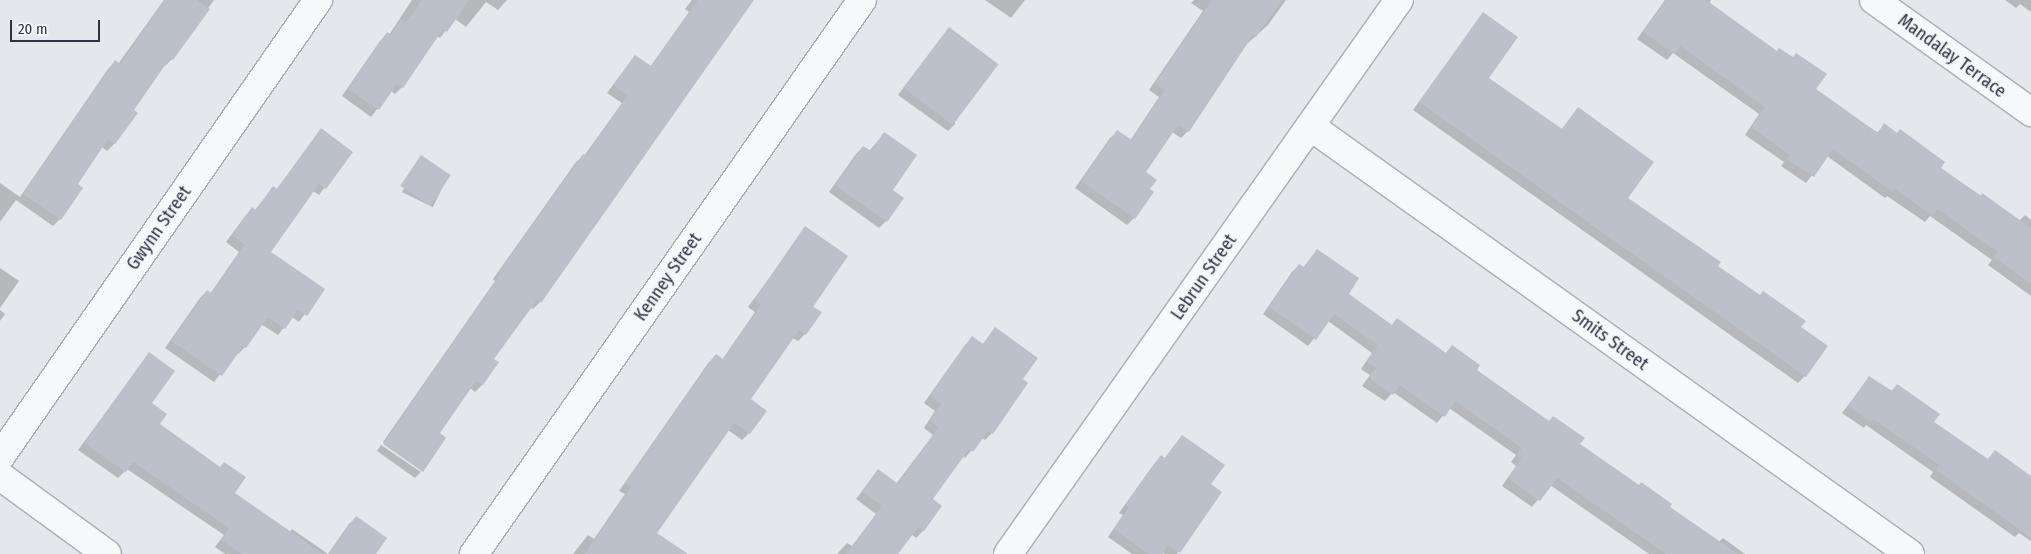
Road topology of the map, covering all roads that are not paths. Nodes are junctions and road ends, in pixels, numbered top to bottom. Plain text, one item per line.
1 (318, 0) edge
2 (862, 0) edge
3 (1399, 0) edge
4 (1874, 0) edge
5 (2031, 112) edge
6 (1310, 126) junction
7 (0, 457) edge
8 (0, 476) edge
9 (107, 554) edge
10 (474, 554) edge
11 (1008, 554) edge
12 (1910, 554) edge

1 - 7 street, Gwynn Street
2 - 10 street, Kenney Street
3 - 6 street, Lebrun Street
4 - 5 street, Mandalay Terrace
6 - 11 street, Lebrun Street
6 - 12 street, Smits Street
8 - 9 street

